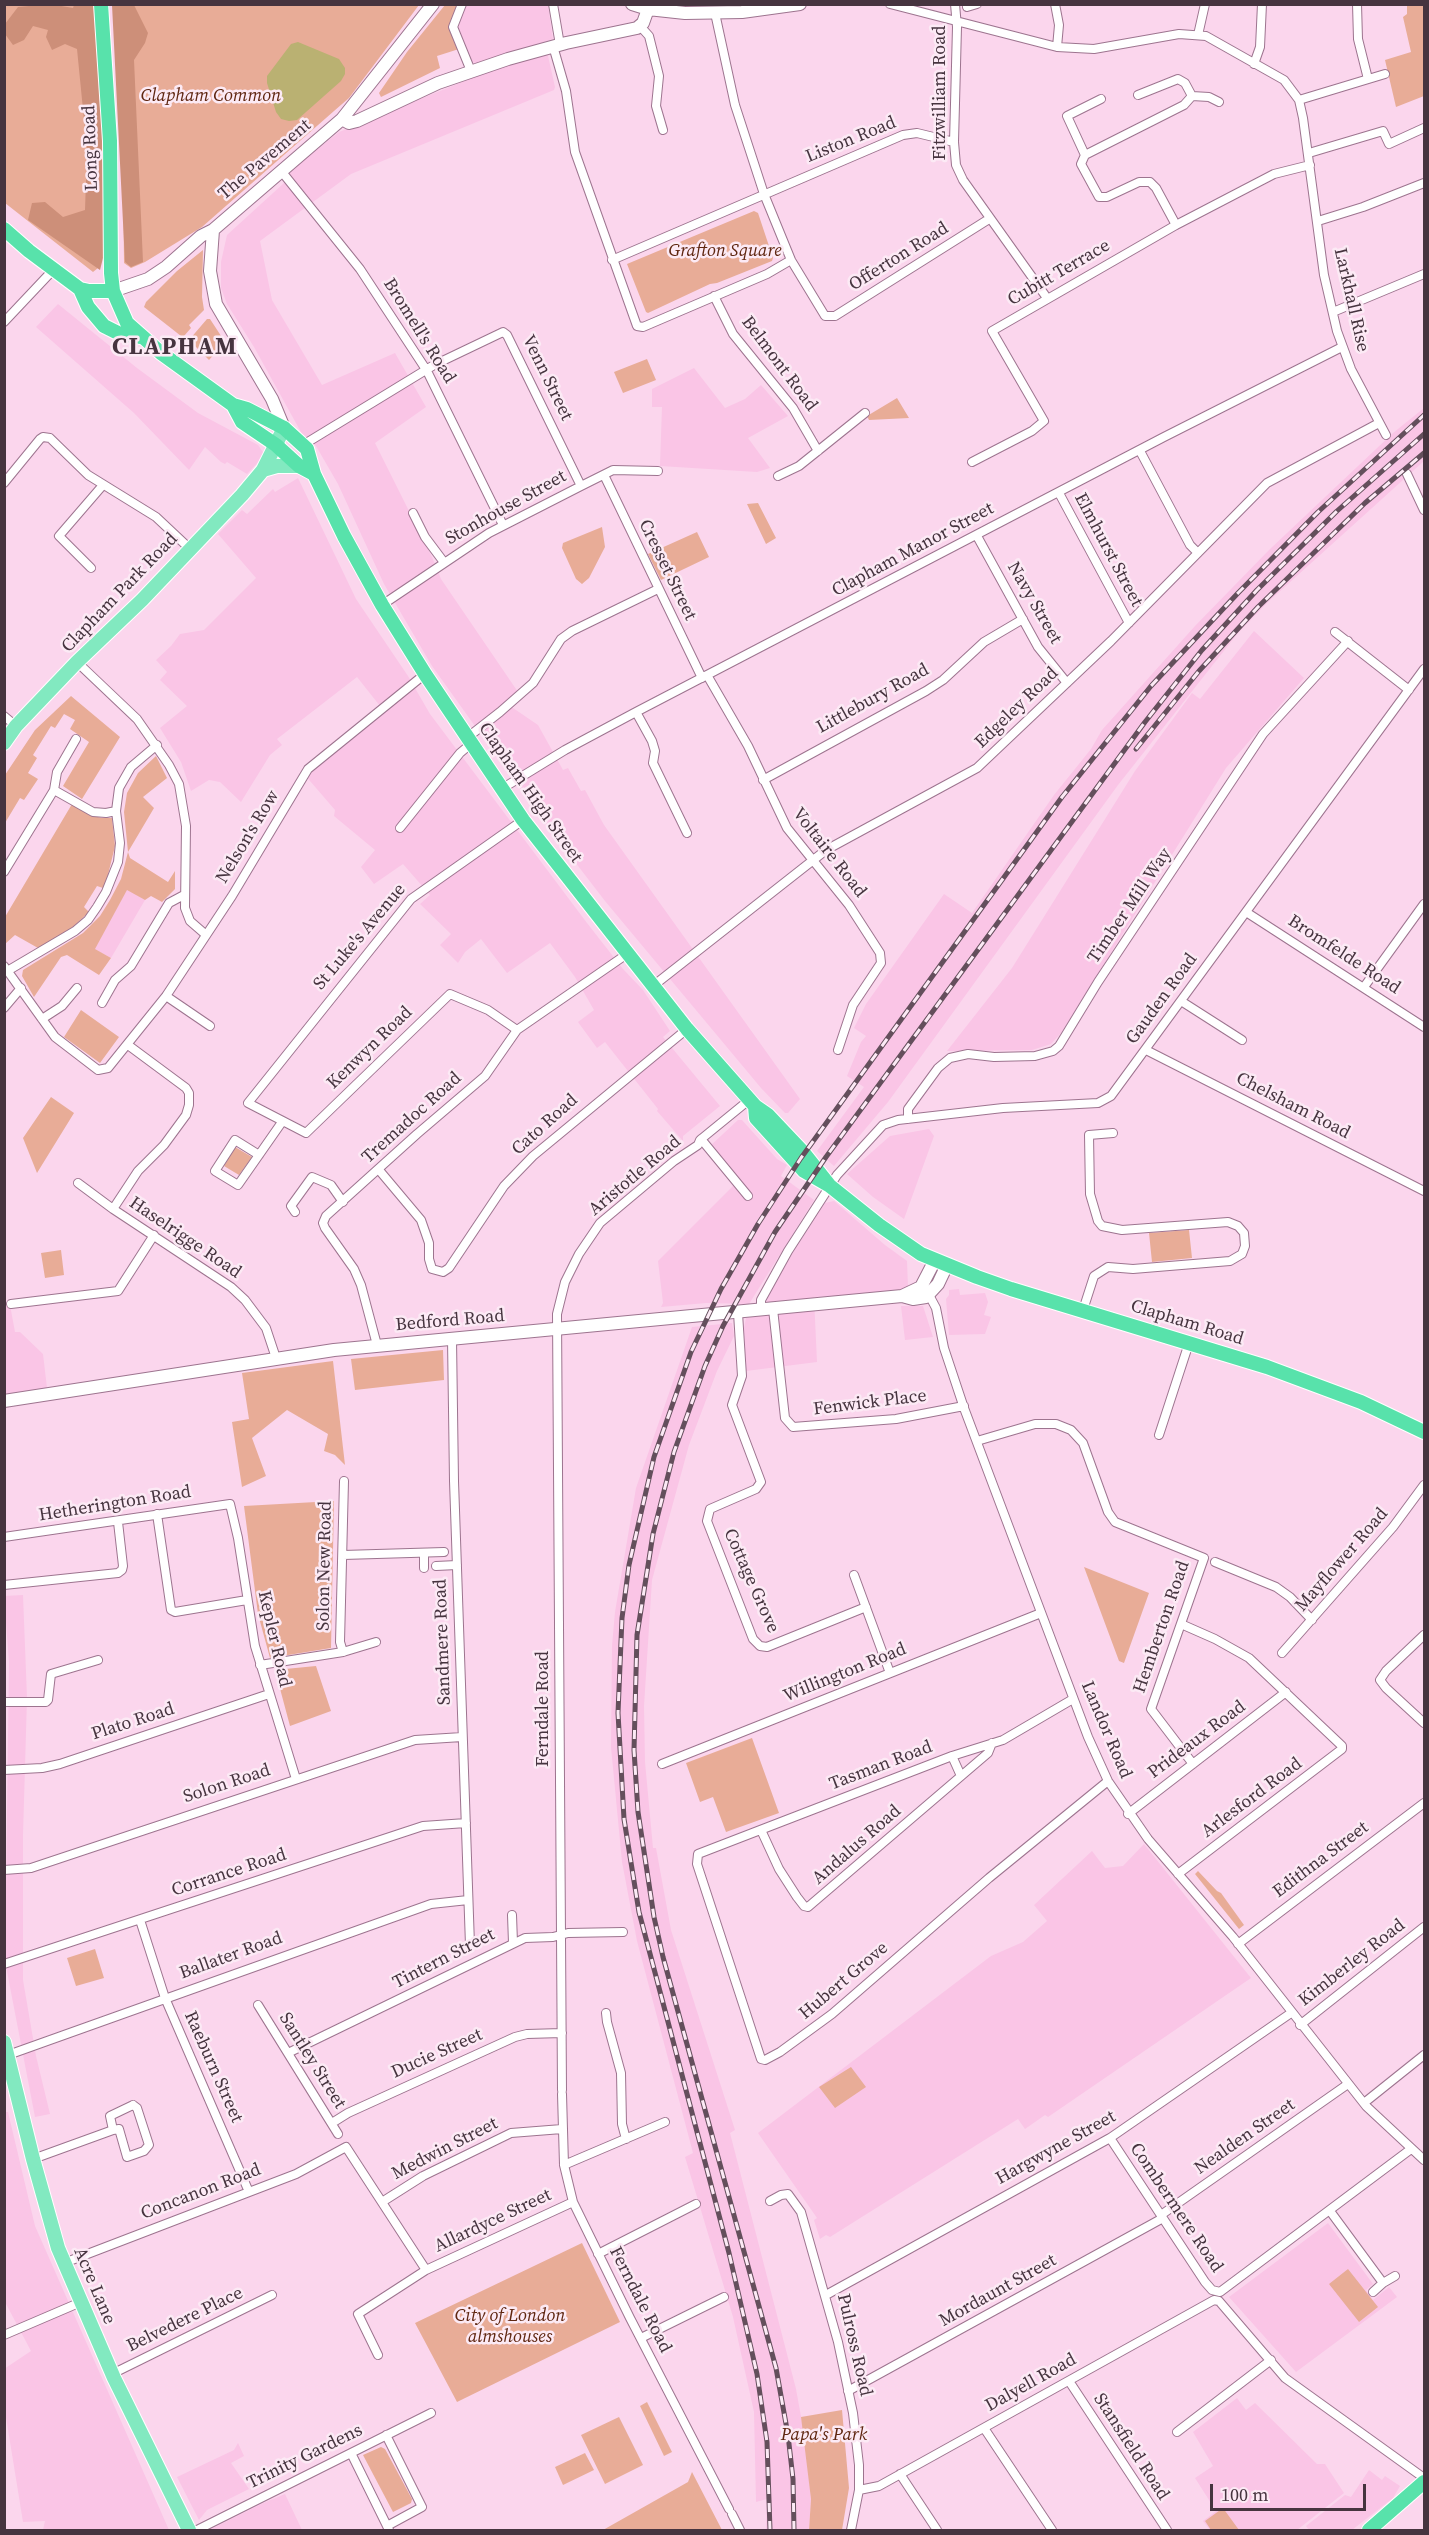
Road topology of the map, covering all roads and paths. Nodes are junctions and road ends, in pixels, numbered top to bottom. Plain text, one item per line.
1 (101, 4) edge
2 (433, 4) edge
3 (462, 4) edge
4 (553, 4) edge
5 (632, 4) edge
6 (800, 4) edge
7 (890, 4) edge
8 (955, 4) edge
9 (977, 4) edge
10 (1054, 4) edge
11 (1204, 4) edge
12 (1357, 4) edge
13 (1262, 5) edge
14 (967, 7) dead end
15 (648, 9) junction
16 (685, 9) edge
17 (715, 12) junction
18 (957, 21) junction
19 (640, 26) junction
20 (1198, 35) junction
21 (557, 45) junction
22 (1057, 47) junction
23 (1254, 64) junction
24 (469, 66) junction
25 (1385, 74) dead end
26 (1368, 79) junction
27 (1138, 95) dead end
28 (1192, 96) junction
29 (1101, 99) dead end
30 (1299, 100) junction
31 (1219, 102) dead end
32 (342, 119) junction
33 (1425, 128) edge
34 (663, 130) dead end
35 (954, 142) junction
36 (1309, 153) junction
37 (1085, 155) junction
38 (1310, 165) junction
39 (282, 172) junction
40 (1425, 183) edge
41 (764, 194) junction
42 (989, 219) junction
43 (1318, 221) junction
44 (1176, 225) junction
45 (4, 229) edge
46 (213, 230) junction
47 (612, 260) junction
48 (790, 260) junction
49 (54, 269) junction
50 (1425, 274) edge
51 (80, 289) junction
52 (113, 291) junction
53 (714, 296) junction
54 (1047, 298) junction
55 (1333, 312) junction
56 (4, 322) edge
57 (141, 337) junction
58 (1342, 347) junction
59 (427, 370) junction
60 (233, 405) junction
61 (865, 414) dead end
62 (1379, 423) junction
63 (284, 428) junction
64 (1386, 435) dead end
65 (276, 445) junction
66 (303, 445) junction
67 (818, 451) junction
68 (1140, 451) junction
69 (972, 462) dead end
70 (298, 466) junction
71 (263, 470) junction
72 (657, 471) dead end
73 (314, 474) junction
74 (1407, 474) dead end
75 (604, 475) junction
76 (778, 476) dead end
77 (4, 483) edge
78 (103, 485) junction
79 (581, 486) junction
80 (1059, 493) junction
81 (1425, 510) edge
82 (412, 513) dead end
83 (502, 525) junction
84 (977, 536) junction
85 (189, 548) junction
86 (1198, 553) junction
87 (443, 561) junction
88 (91, 568) dead end
89 (658, 589) junction
90 (382, 604) junction
91 (1023, 619) junction
92 (1129, 623) junction
93 (1335, 632) dead end
94 (1348, 640) junction
95 (77, 662) junction
96 (1425, 669) edge
97 (425, 674) junction
98 (705, 677) junction
99 (1067, 684) junction
100 (1409, 690) junction
101 (636, 712) junction
102 (4, 716) edge
103 (16, 726) junction
104 (76, 739) dead end
105 (470, 740) junction
106 (4, 743) edge
107 (157, 745) junction
108 (763, 780) junction
109 (503, 788) junction
110 (54, 790) junction
111 (116, 811) junction
112 (524, 820) junction
113 (400, 828) dead end
114 (687, 833) dead end
115 (812, 860) junction
116 (4, 872) edge
117 (184, 895) junction
118 (1425, 904) edge
119 (1246, 912) junction
120 (205, 934) junction
121 (627, 954) junction
122 (7, 968) edge
123 (653, 986) junction
124 (1364, 987) junction
125 (21, 988) junction
126 (77, 988) dead end
127 (166, 996) junction
128 (1181, 1001) junction
129 (102, 1003) dead end
130 (4, 1008) edge
131 (42, 1019) junction
132 (210, 1026) dead end
133 (1425, 1027) edge
134 (687, 1029) junction
135 (517, 1030) junction
136 (1242, 1040) dead end
137 (129, 1045) junction
138 (838, 1050) dead end
139 (1146, 1050) junction
140 (248, 1103) joint
141 (752, 1103) junction
142 (908, 1119) junction
143 (282, 1122) junction
144 (1113, 1133) dead end
145 (701, 1139) junction
146 (259, 1155) junction
147 (379, 1170) junction
148 (78, 1183) dead end
149 (830, 1186) junction
150 (1425, 1191) edge
151 (748, 1196) dead end
152 (343, 1202) junction
153 (113, 1209) junction
154 (295, 1212) dead end
155 (154, 1235) junction
156 (941, 1263) junction
157 (929, 1295) junction
158 (902, 1296) junction
159 (11, 1304) dead end
160 (767, 1310) junction
161 (1083, 1311) junction
162 (738, 1313) junction
163 (558, 1329) junction
164 (452, 1339) junction
165 (1189, 1343) junction
166 (377, 1345) junction
167 (276, 1358) junction
168 (4, 1401) edge
169 (964, 1406) junction
170 (1425, 1432) edge
171 (1159, 1435) dead end
172 (977, 1441) junction
173 (344, 1481) dead end
174 (1425, 1485) edge
175 (230, 1504) joint
176 (157, 1514) junction
177 (118, 1522) junction
178 (4, 1537) edge
179 (444, 1552) dead end
180 (424, 1553) junction
181 (343, 1555) junction
182 (1215, 1562) dead end
183 (457, 1565) junction
184 (436, 1566) dead end
185 (424, 1568) dead end
186 (854, 1575) dead end
187 (4, 1585) edge
188 (247, 1600) junction
189 (866, 1607) junction
190 (1041, 1612) junction
191 (1312, 1620) junction
192 (1181, 1624) junction
193 (1425, 1635) edge
194 (376, 1642) dead end
195 (343, 1652) junction
196 (1282, 1653) dead end
197 (98, 1660) dead end
198 (261, 1665) junction
199 (890, 1673) junction
200 (1286, 1692) junction
201 (269, 1694) junction
202 (1073, 1699) junction
203 (4, 1702) edge
204 (1425, 1723) edge
205 (462, 1737) junction
206 (992, 1743) junction
207 (952, 1756) junction
208 (662, 1764) dead end
209 (1193, 1764) junction
210 (4, 1770) edge
211 (961, 1776) junction
212 (296, 1779) junction
213 (1108, 1781) junction
214 (1425, 1803) edge
215 (1128, 1814) junction
216 (466, 1823) junction
217 (761, 1830) junction
218 (697, 1856) joint
219 (4, 1870) edge
220 (1178, 1874) junction
221 (468, 1900) junction
222 (512, 1915) dead end
223 (140, 1920) junction
224 (1425, 1927) edge
225 (623, 1932) dead end
226 (561, 1934) junction
227 (513, 1943) junction
228 (1238, 1944) junction
229 (470, 1945) dead end
230 (4, 1964) edge
231 (165, 1998) junction
232 (258, 2005) dead end
233 (606, 2013) dead end
234 (1291, 2013) junction
235 (1300, 2025) junction
236 (562, 2033) junction
237 (6, 2048) edge
238 (288, 2053) junction
239 (1425, 2055) edge
240 (1348, 2084) junction
241 (1364, 2103) junction
242 (665, 2122) dead end
243 (332, 2123) junction
244 (562, 2129) junction
245 (113, 2130) junction
246 (338, 2134) dead end
247 (1110, 2138) junction
248 (626, 2139) junction
249 (1411, 2149) junction
250 (33, 2159) junction
251 (1425, 2160) edge
252 (564, 2165) junction
253 (249, 2192) junction
254 (770, 2201) dead end
255 (382, 2202) junction
256 (573, 2202) junction
257 (696, 2204) dead end
258 (1329, 2211) junction
259 (1162, 2216) junction
260 (598, 2254) junction
261 (64, 2263) junction
262 (426, 2270) junction
263 (1395, 2276) dead end
264 (1383, 2283) junction
265 (1372, 2292) dead end
266 (272, 2295) dead end
267 (826, 2295) junction
268 (1217, 2296) junction
269 (724, 2297) dead end
270 (81, 2302) junction
271 (4, 2335) edge
272 (640, 2338) junction
273 (378, 2355) dead end
274 (1271, 2360) junction
275 (112, 2374) junction
276 (1069, 2380) junction
277 (848, 2391) junction
278 (431, 2413) dead end
279 (984, 2428) junction
280 (1177, 2432) dead end
281 (386, 2435) junction
282 (351, 2453) junction
283 (900, 2474) junction
284 (1425, 2480) edge
285 (859, 2490) junction
286 (388, 2528) edge
287 (189, 2530) edge
288 (197, 2530) edge
289 (740, 2530) edge
290 (851, 2530) edge
291 (937, 2530) edge
292 (1052, 2530) edge
293 (1167, 2530) edge
294 (1369, 2530) edge

1 - 52 highway, Long Road
2 - 32 main road, The Pavement
3 - 24 street
4 - 21 street
5 - 15 main road
6 - 17 main road
7 - 18 street
8 - 18 street, Fitzwilliam Road
9 - 14 street
10 - 22 street
11 - 20 street
12 - 26 street
13 - 23 street
15 - 16 main road
15 - 19 main road
16 - 17 main road
17 - 41 street
18 - 22 street
18 - 35 street, Fitzwilliam Road
19 - 21 main road
19 - 34 street
20 - 22 street
20 - 23 street
21 - 24 main road
21 - 47 street
23 - 30 street
24 - 32 main road
25 - 26 street
26 - 30 street
27 - 28 street
28 - 31 street
28 - 37 street
29 - 37 street
30 - 36 street, Larkhall Rise
32 - 39 main road, The Pavement
33 - 36 street
35 - 41 street, Liston Road
35 - 42 street, Fitzwilliam Road
36 - 38 street, Larkhall Rise
37 - 44 street
38 - 43 street, Larkhall Rise
38 - 44 street, Cubitt Terrace
39 - 46 main road, The Pavement
39 - 59 street, Bromell's Road
40 - 43 street
41 - 47 street
41 - 48 street
42 - 48 street, Offerton Road
42 - 54 street, Fitzwilliam Road
43 - 55 street, Larkhall Rise
44 - 54 street, Cubitt Terrace
45 - 49 highway
46 - 52 main road, The Pavement
46 - 63 main road
47 - 53 street
48 - 53 street
49 - 51 highway
49 - 56 street
50 - 55 street
51 - 52 highway
51 - 57 highway
52 - 57 highway
53 - 67 street, Belmont Road
54 - 69 street, Cubitt Terrace
55 - 58 street, Larkhall Rise
57 - 60 highway
58 - 62 street, Larkhall Rise
58 - 68 street, Clapham Manor Street
59 - 66 street, Venn Street
59 - 79 street, Venn Street
59 - 83 street, Bromell's Road
60 - 63 highway, Clapham High Street
60 - 65 highway
61 - 67 street
62 - 64 street, Larkhall Rise
62 - 86 street, Edgeley Road
63 - 65 main road, Clapham Park Road
63 - 66 highway, Clapham High Street
65 - 70 highway
65 - 71 main road, Clapham Park Road
66 - 73 highway, Clapham High Street
67 - 76 street
68 - 80 street, Clapham Manor Street
68 - 86 street
70 - 71 main road
70 - 73 highway
71 - 85 main road, Clapham Park Road
72 - 75 street, Stonhouse Street
73 - 90 highway, Clapham High Street
74 - 81 street
75 - 79 street, Stonhouse Street
75 - 89 street, Cresset Street
77 - 78 street
78 - 85 street
78 - 88 street
79 - 83 street, Stonhouse Street
80 - 84 street, Clapham Manor Street
80 - 92 street, Elmhurst Street
82 - 87 street
83 - 87 street, Stonhouse Street
84 - 91 street, Navy Street
84 - 98 street, Clapham Manor Street
85 - 95 main road, Clapham Park Road
86 - 92 street, Edgeley Road
87 - 90 street, Stonhouse Street
89 - 98 street, Cresset Street
89 - 105 street
90 - 97 highway, Clapham High Street
91 - 99 street, Navy Street
91 - 108 street, Littlebury Road
92 - 99 street, Edgeley Road
93 - 94 street
94 - 100 street
94 - 142 street, Timber Mill Way
95 - 103 main road, Clapham Park Road
95 - 107 street
96 - 100 street, Gauden Road
97 - 105 highway, Clapham High Street
97 - 120 street, Nelson's Row
98 - 101 street, Clapham Manor Street
98 - 108 street, Voltaire Road
99 - 115 street, Edgeley Road
100 - 119 street, Gauden Road
101 - 109 street, Clapham Manor Street
101 - 114 street
102 - 103 street
103 - 106 main road, Clapham Park Road
104 - 110 street
105 - 109 highway, Clapham High Street
105 - 113 street
107 - 111 street
107 - 117 street
108 - 115 street, Voltaire Road
109 - 112 highway, Clapham High Street
110 - 111 street
110 - 116 street
111 - 122 street
112 - 121 highway, Clapham High Street
112 - 140 street, St Luke's Avenue
115 - 123 street, Edgeley Road
115 - 138 street, Voltaire Road
117 - 120 street
117 - 129 street
118 - 124 street
119 - 124 street, Bromfelde Road
119 - 128 street, Gauden Road
120 - 127 street, Nelson's Row
121 - 123 highway, Clapham High Street
121 - 135 street, Tremadoc Road
122 - 125 street
123 - 134 highway, Clapham High Street
124 - 133 street, Bromfelde Road
125 - 130 street
125 - 131 street
126 - 131 street
127 - 132 street
127 - 137 street, Nelson's Row
128 - 136 street
128 - 139 street, Gauden Road
131 - 137 street, Nelson's Row
134 - 141 highway, Clapham High Street
134 - 147 street, Cato Road
135 - 143 street, Kenwyn Road
135 - 147 street, Tremadoc Road
137 - 153 street, Haselrigge Road
139 - 142 street, Gauden Road
139 - 150 street, Chelsham Road
140 - 143 street, Kenwyn Road
141 - 145 street, Aristotle Road
141 - 149 highway, Clapham High Street
142 - 149 street, Gauden Road
143 - 146 street
144 - 161 street
145 - 151 street
145 - 163 street, Aristotle Road
146 - 146 street
147 - 152 street, Tremadoc Road
148 - 153 street
149 - 156 highway, Clapham High Street
149 - 160 street, Gauden Road
152 - 154 street
152 - 166 street, Tremadoc Road
153 - 155 street, Haselrigge Road
155 - 159 street
155 - 167 street, Haselrigge Road
156 - 157 main road
156 - 158 main road
156 - 161 highway, Clapham Road
157 - 158 main road, Bedford Road
157 - 169 street, Landor Road
158 - 160 main road, Bedford Road
160 - 162 main road, Bedford Road
160 - 169 street, Fenwick Place
161 - 165 highway, Clapham Road
162 - 163 main road, Bedford Road
162 - 189 street, Cottage Grove
163 - 164 main road, Bedford Road
163 - 226 street, Ferndale Road
164 - 166 main road, Bedford Road
164 - 183 street, Sandmere Road
165 - 170 highway, Clapham Road
165 - 171 street
166 - 167 main road, Bedford Road
167 - 168 main road, Bedford Road
169 - 172 street, Landor Road
172 - 190 street, Landor Road
172 - 192 street, Hemberton Road
173 - 181 street, Solon New Road
174 - 191 street, Mayflower Road
175 - 176 street, Hetherington Road
175 - 188 street, Kepler Road
176 - 177 street, Hetherington Road
176 - 188 street
177 - 178 street, Hetherington Road
177 - 187 street
179 - 180 street
180 - 181 street
180 - 185 street
181 - 195 street, Solon New Road
182 - 191 street
183 - 184 street
183 - 205 street, Sandmere Road
186 - 189 street
188 - 198 street, Kepler Road
189 - 199 street
190 - 199 street, Willington Road
190 - 202 street, Landor Road
191 - 196 street, Mayflower Road
192 - 200 street
192 - 209 street, Hemberton Road
193 - 204 street
194 - 195 street, Solon New Road
195 - 198 street, Solon New Road
197 - 203 street
198 - 201 street, Kepler Road
199 - 208 street, Willington Road
200 - 209 street, Prideaux Road
200 - 220 street, Arlesford Road
201 - 210 street, Plato Road
201 - 212 street, Kepler Road
202 - 206 street, Tasman Road
202 - 213 street, Landor Road
205 - 212 street, Solon Road
205 - 216 street, Sandmere Road
206 - 207 street, Tasman Road
206 - 211 street, Andalus Road
207 - 211 street
207 - 217 street, Tasman Road
209 - 215 street, Prideaux Road
211 - 217 street, Andalus Road
212 - 219 street, Solon Road
213 - 215 street, Landor Road
213 - 218 street, Hubert Grove
214 - 228 street, Edithna Street
215 - 220 street, Landor Road
216 - 221 street, Sandmere Road
216 - 223 street, Corrance Road
217 - 218 street, Tasman Road
220 - 228 street, Landor Road
221 - 229 street, Sandmere Road
221 - 231 street, Ballater Road
222 - 227 street
223 - 230 street, Corrance Road
223 - 231 street, Raeburn Street
224 - 235 street, Kimberley Road
225 - 226 street, Tintern Street
226 - 227 street, Tintern Street
226 - 236 street, Ferndale Road
227 - 238 street, Tintern Street
228 - 234 street, Landor Road
231 - 237 street, Ballater Road
231 - 253 street, Raeburn Street
232 - 238 street, Santley Street
233 - 248 street
234 - 235 street, Landor Road
234 - 247 street, Hargwyne Street
235 - 240 street, Landor Road
236 - 243 street, Ducie Street
236 - 244 street, Ferndale Road
237 - 250 main road, Acre Lane
238 - 243 street, Santley Street
239 - 241 street
240 - 241 street, Landor Road
240 - 259 street, Nealden Street
241 - 249 street, Landor Road
242 - 248 street
243 - 246 street, Santley Street
244 - 252 street, Ferndale Road
244 - 255 street, Medwin Street
245 - 245 street
245 - 250 street
247 - 259 street, Combermere Road
247 - 267 street, Hargwyne Street
248 - 252 street
249 - 251 street, Landor Road
249 - 258 street, Dalyell Road
250 - 261 main road, Acre Lane
252 - 256 street, Ferndale Road
253 - 255 street, Concanon Road
253 - 261 street, Concanon Road
254 - 267 street, Pulross Road
255 - 262 street
256 - 260 street, Ferndale Road
256 - 262 street, Allardyce Street
257 - 260 street
258 - 264 street
258 - 268 street, Dalyell Road
259 - 268 street, Combermere Road
259 - 277 street, Mordaunt Street
260 - 272 street, Ferndale Road
261 - 270 main road, Acre Lane
262 - 273 street, Allardyce Street
263 - 264 street
264 - 265 street
266 - 275 street, Belvedere Place
267 - 277 street, Pulross Road
268 - 274 street, Combermere Road
268 - 276 street, Dalyell Road
269 - 272 street
270 - 271 street
270 - 275 main road, Acre Lane
272 - 289 street, Ferndale Road
274 - 280 street
274 - 284 street, Combermere Road
275 - 287 main road, Acre Lane
276 - 279 street, Dalyell Road
276 - 293 street, Stansfield Road
277 - 285 street, Pulross Road
278 - 281 street
279 - 283 street, Dalyell Road
279 - 292 street
281 - 282 street, Trinity Gardens
281 - 286 street, Trinity Gardens
282 - 286 street
282 - 288 street, Trinity Gardens
283 - 285 street, Dalyell Road
283 - 291 street
284 - 294 highway
285 - 290 street, Pulross Road

